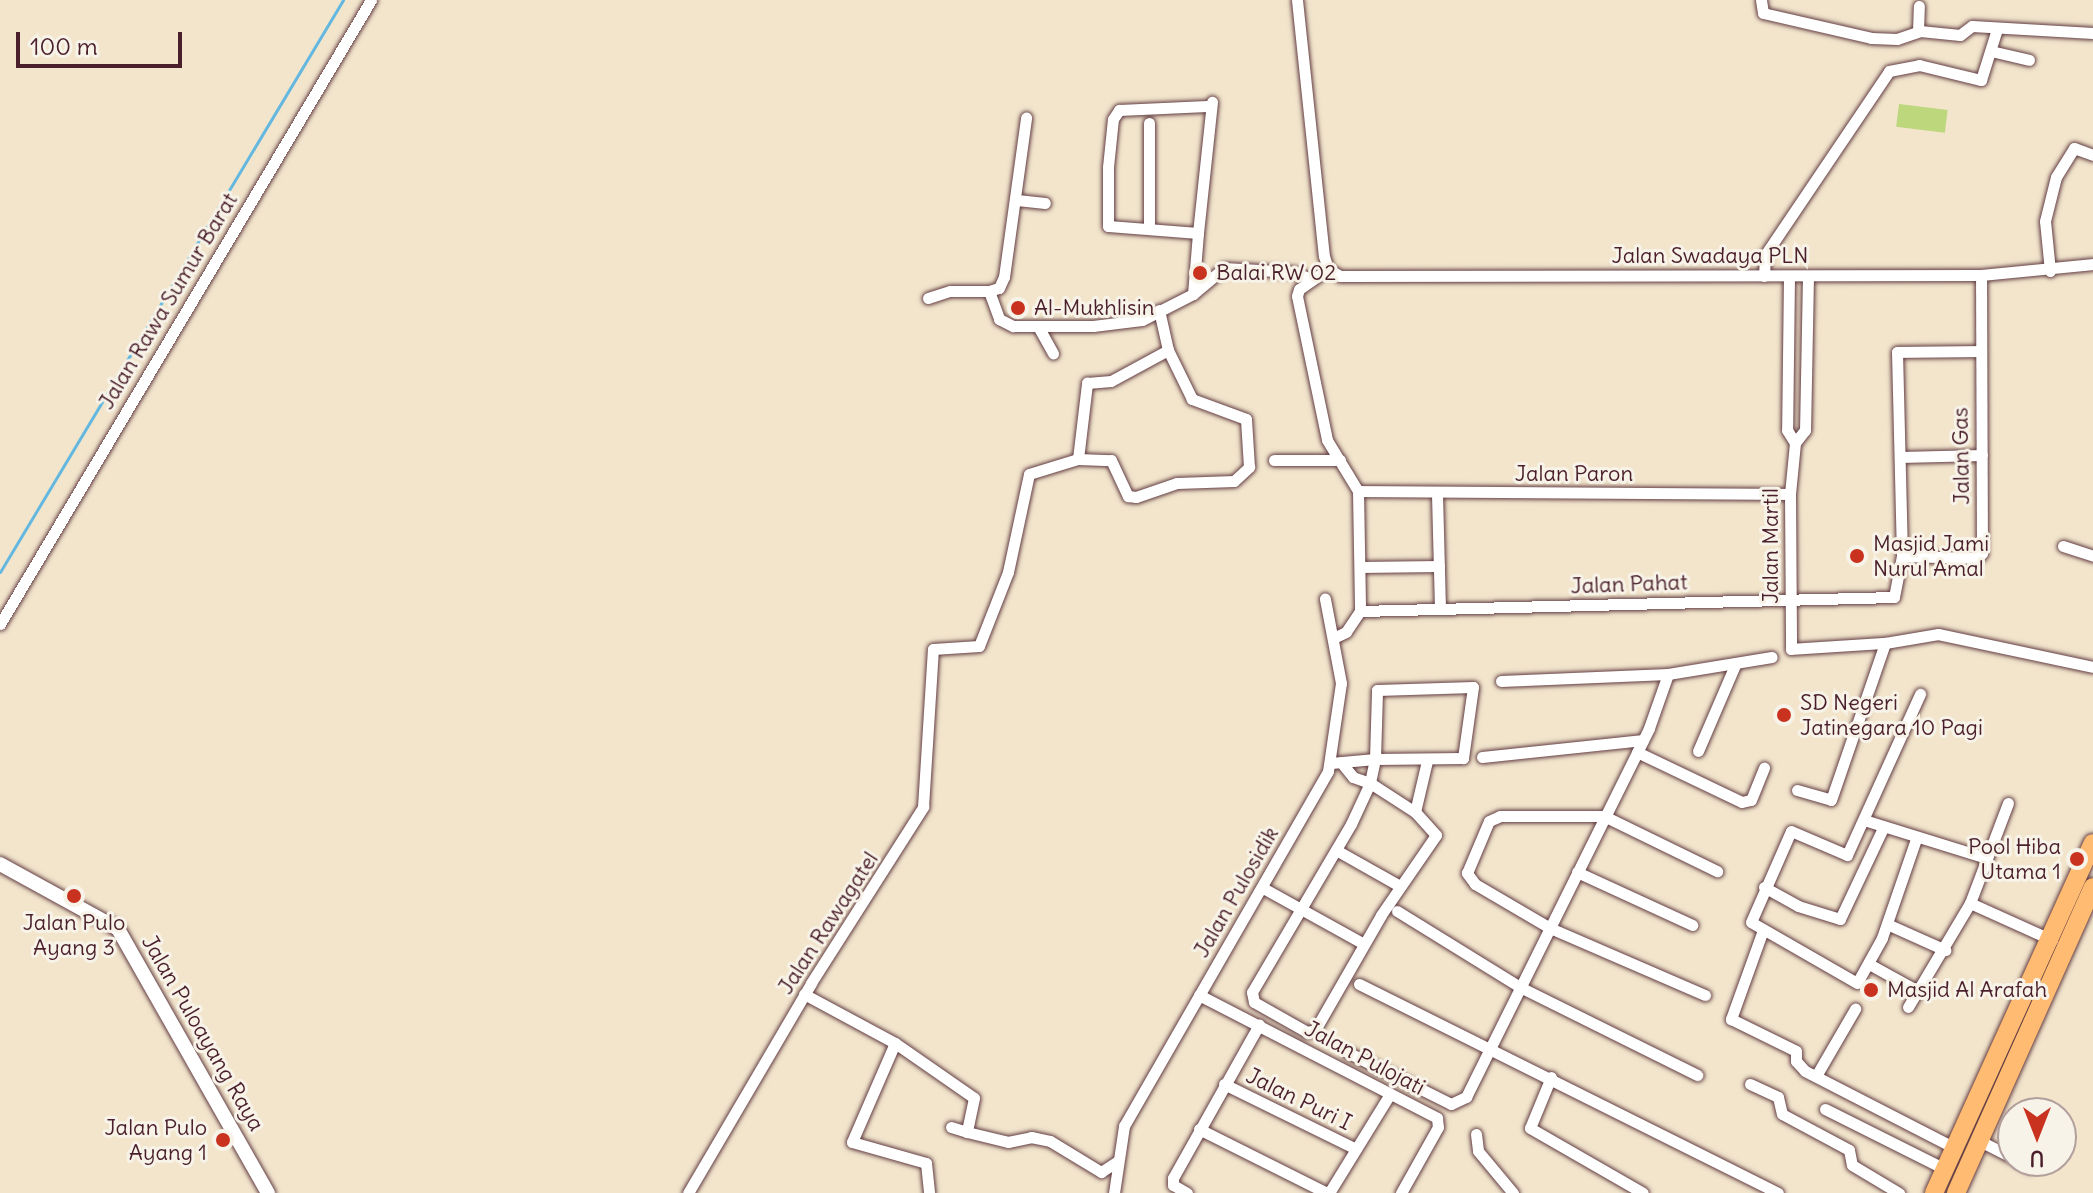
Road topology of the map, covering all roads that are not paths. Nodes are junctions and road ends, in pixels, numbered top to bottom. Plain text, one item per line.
1 (371, 0) edge
2 (1297, 0) edge
3 (1761, 0) edge
4 (1919, 6) dead end
5 (1997, 29) junction
6 (1918, 31) junction
7 (2093, 33) edge
8 (1991, 51) junction
9 (2029, 60) dead end
10 (1026, 118) dead end
11 (1149, 123) dead end
12 (2093, 155) edge
13 (1017, 200) junction
14 (1045, 203) dead end
15 (1149, 229) junction
16 (1198, 233) junction
17 (2093, 264) edge
18 (1328, 269) junction
19 (2050, 271) junction
20 (1981, 275) junction
21 (1764, 276) junction
22 (1789, 276) junction
23 (1808, 276) junction
24 (1311, 279) junction
25 (989, 291) junction
26 (1193, 294) junction
27 (928, 298) dead end
28 (1159, 310) junction
29 (1039, 328) junction
30 (1168, 350) junction
31 (1980, 351) junction
32 (1053, 353) dead end
33 (1795, 443) junction
34 (1982, 455) junction
35 (1900, 457) junction
36 (1078, 459) junction
37 (1274, 460) dead end
38 (1340, 460) junction
39 (1358, 491) junction
40 (1437, 494) junction
41 (1790, 494) junction
42 (2063, 546) dead end
43 (1902, 556) junction
44 (2093, 556) edge
45 (1439, 566) junction
46 (1360, 567) junction
47 (1325, 599) dead end
48 (1790, 600) junction
49 (1440, 609) junction
50 (1360, 611) junction
51 (0, 624) edge
52 (1333, 638) junction
53 (1885, 643) junction
54 (1772, 657) dead end
55 (1735, 665) junction
56 (2093, 667) edge
57 (1668, 674) junction
58 (1501, 681) dead end
59 (1920, 694) dead end
60 (1643, 740) junction
61 (1698, 751) dead end
62 (1637, 752) junction
63 (1482, 757) dead end
64 (1375, 759) junction
65 (1427, 761) junction
66 (1336, 762) junction
67 (1764, 768) dead end
68 (1370, 783) junction
69 (1797, 790) dead end
70 (2008, 803) dead end
71 (1415, 812) junction
72 (1604, 816) junction
73 (1864, 820) junction
74 (1883, 828) junction
75 (1916, 839) junction
76 (2093, 843) edge
77 (1336, 850) junction
78 (1987, 858) junction
79 (0, 864) edge
80 (1717, 871) dead end
81 (1577, 872) junction
82 (1400, 886) junction
83 (1764, 887) junction
84 (2093, 887) edge
85 (1263, 888) junction
86 (1970, 903) junction
87 (1302, 909) junction
88 (1397, 911) dead end
89 (1887, 924) junction
90 (1692, 925) dead end
91 (1550, 928) junction
92 (1763, 930) junction
93 (2052, 940) junction
94 (1364, 944) junction
95 (1945, 950) junction
96 (1869, 964) junction
97 (1359, 984) dead end
98 (1520, 987) junction
99 (1918, 991) junction
100 (804, 994) junction
101 (1199, 995) junction
102 (1705, 995) dead end
103 (1908, 1007) dead end
104 (1855, 1009) dead end
105 (1259, 1025) junction
106 (895, 1043) junction
107 (1491, 1047) junction
108 (1347, 1052) dead end
109 (1697, 1075) dead end
110 (1816, 1076) junction
111 (1551, 1077) junction
112 (1224, 1084) junction
113 (1750, 1084) dead end
114 (1390, 1094) junction
115 (1825, 1109) dead end
116 (951, 1127) dead end
117 (1199, 1129) junction
118 (967, 1132) junction
119 (1476, 1134) dead end
120 (1980, 1141) junction
121 (1955, 1148) junction
122 (1356, 1149) junction
123 (1997, 1150) edge
124 (1118, 1161) junction
125 (1945, 1169) junction
126 (268, 1193) edge
127 (688, 1193) edge
128 (929, 1193) edge
129 (1114, 1193) edge
130 (1187, 1193) edge
131 (1328, 1193) edge
132 (1401, 1193) edge
133 (1513, 1193) edge
134 (1643, 1193) edge
135 (1778, 1193) edge
136 (1899, 1193) edge
137 (1934, 1193) edge
138 (1956, 1193) edge

1 - 51 street, Jalan Rawa Sumur Barat
2 - 18 street
3 - 6 street
4 - 6 street
5 - 6 street
5 - 7 street
5 - 8 street
8 - 9 street
8 - 21 street
10 - 13 street
11 - 15 street
12 - 19 street
13 - 14 street
13 - 25 street
15 - 16 street
15 - 16 street
16 - 26 street
17 - 19 street, Jalan Swadaya PLN
18 - 21 street, Jalan Swadaya PLN
18 - 24 street
19 - 20 street, Jalan Swadaya PLN
20 - 23 street, Jalan Swadaya PLN
20 - 31 street, Jalan Gas
21 - 22 street, Jalan Swadaya PLN
22 - 23 street, Jalan Swadaya PLN
22 - 33 street, Jalan Martil
23 - 33 street, Jalan Martil
24 - 26 street
24 - 38 street
25 - 27 street
25 - 29 street
26 - 28 street
28 - 29 street
28 - 30 street
29 - 32 street
30 - 36 street
30 - 36 street
31 - 34 street, Jalan Gas
31 - 35 street
33 - 41 street, Jalan Martil
34 - 35 street
34 - 43 street, Jalan Gas
35 - 43 street
36 - 100 street, Jalan Rawagatel
37 - 38 street
38 - 39 street
39 - 40 street, Jalan Paron
39 - 46 street
40 - 41 street, Jalan Paron
40 - 45 street
41 - 48 street, Jalan Martil
42 - 44 street
43 - 48 street, Jalan Pahat
45 - 46 street
45 - 49 street
46 - 50 street
47 - 52 street, Jalan Pulosidik
48 - 49 street, Jalan Pahat
48 - 53 street, Jalan Martil
49 - 50 street, Jalan Pahat
50 - 52 street
52 - 66 street, Jalan Pulosidik
53 - 56 street
53 - 69 street
54 - 55 street
55 - 57 street
55 - 61 street
57 - 58 street
57 - 60 street
59 - 73 street
60 - 62 street
60 - 63 street
62 - 67 street
62 - 72 street
64 - 65 street
64 - 65 street
64 - 66 street
64 - 68 street
65 - 71 street
66 - 68 street
66 - 85 street, Jalan Pulosidik
68 - 71 street
68 - 77 street
70 - 78 street
71 - 82 street
72 - 80 street
72 - 81 street
72 - 91 street
73 - 74 street
73 - 83 street
74 - 75 street
74 - 83 street
75 - 78 street
75 - 89 street
76 - 93 main road
77 - 82 street
77 - 87 street
78 - 86 street
79 - 126 street, Jalan Puloayang Raya
81 - 90 street
81 - 91 street
82 - 94 street
83 - 92 street
84 - 120 main road
85 - 87 street
85 - 101 street, Jalan Pulosidik
86 - 93 street
86 - 95 street
87 - 94 street
87 - 94 street
88 - 98 street
89 - 95 street
89 - 96 street
91 - 98 street
91 - 102 street
92 - 96 street
92 - 110 street
93 - 121 main road
95 - 99 street
96 - 99 street
97 - 107 street
98 - 107 street
98 - 109 street
99 - 103 street
100 - 106 street
100 - 127 street, Jalan Rawagatel
101 - 105 street, Jalan Pulojati
101 - 124 street, Jalan Pulosidik
104 - 110 street
105 - 112 street, Jalan Puri I
105 - 114 street, Jalan Pulojati
106 - 118 street
106 - 128 street
107 - 108 street
107 - 111 street
110 - 121 street
111 - 134 street
111 - 135 street
112 - 117 street, Jalan Puri I
112 - 122 street, Jalan Puri I
113 - 136 street
114 - 122 street
114 - 132 street, Jalan Pulojati
115 - 125 street
116 - 118 street
117 - 130 street, Jalan Puri I
117 - 131 street
118 - 124 street
119 - 133 street
120 - 123 street
120 - 138 main road
121 - 125 main road
122 - 131 street
124 - 129 street, Jalan Pulosidik
125 - 137 main road

